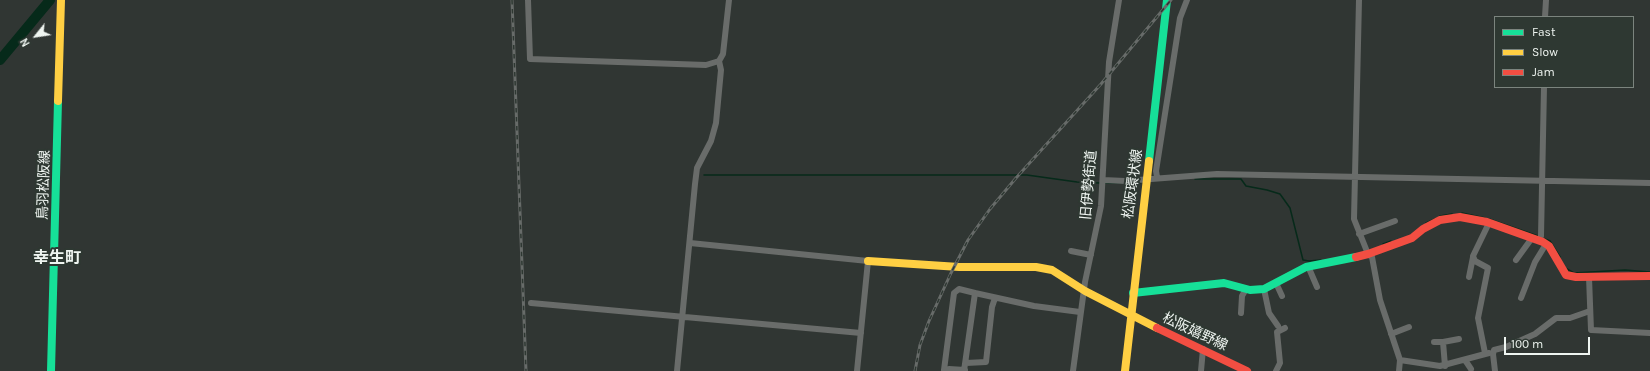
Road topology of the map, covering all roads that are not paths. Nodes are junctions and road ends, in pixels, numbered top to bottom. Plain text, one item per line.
1 (528, 0) edge
2 (729, 0) edge
3 (1119, 0) edge
4 (1167, 0) edge
5 (1187, 0) edge
6 (1359, 0) edge
7 (1546, 0) edge
8 (62, 1) edge
9 (1545, 16) edge
10 (719, 61) junction
11 (1544, 88) edge
12 (1157, 177) junction
13 (1356, 177) junction
14 (1147, 179) junction
15 (1103, 180) junction
16 (1542, 181) junction
17 (1650, 183) edge
18 (1395, 221) dead end
19 (1487, 222) junction
20 (1359, 234) junction
21 (1539, 241) junction
22 (690, 243) junction
23 (1071, 251) dead end
24 (1368, 254) junction
25 (1091, 255) junction
26 (1473, 256) junction
27 (1516, 260) dead end
28 (868, 261) junction
29 (1308, 266) junction
30 (1650, 276) edge
31 (1469, 277) dead end
32 (1589, 277) junction
33 (1276, 283) junction
34 (1317, 287) dead end
35 (1246, 289) junction
36 (1264, 289) junction
37 (1085, 291) junction
38 (974, 293) junction
39 (1133, 293) junction
40 (1282, 296) dead end
41 (995, 298) junction
42 (1521, 298) dead end
43 (531, 303) dead end
44 (1590, 311) junction
45 (1080, 312) junction
46 (1241, 313) dead end
47 (1132, 316) junction
48 (682, 318) junction
49 (1278, 326) dead end
50 (1409, 327) dead end
51 (1286, 328) dead end
52 (861, 333) junction
53 (1650, 333) edge
54 (1391, 334) junction
55 (1459, 339) dead end
56 (1434, 342) dead end
57 (1443, 342) junction
58 (1203, 349) junction
59 (1494, 352) junction
60 (1485, 353) junction
61 (1400, 360) junction
62 (1465, 360) junction
63 (966, 363) junction
64 (1445, 366) junction
65 (1471, 369) dead end
66 (964, 370) edge
67 (51, 371) edge
68 (677, 371) edge
69 (857, 371) edge
70 (944, 371) edge
71 (1073, 371) edge
72 (1125, 371) edge
73 (1201, 371) edge
74 (1247, 371) edge
75 (1276, 371) edge
76 (1399, 371) edge
77 (1495, 371) edge

1 - 10 street
2 - 10 street
3 - 15 street, 旧伊勢街道
4 - 14 main road, 松阪環状線
5 - 12 street
6 - 13 street
7 - 9 street
8 - 67 main road, 鳥羽松阪線
10 - 22 street
11 - 16 street
12 - 13 street
12 - 14 street
13 - 16 street
13 - 20 street
14 - 15 street
14 - 39 main road, 松阪環状線
15 - 25 street, 旧伊勢街道
16 - 17 street
16 - 21 street
18 - 20 street
19 - 21 main road
19 - 24 main road
19 - 26 street
20 - 24 street
21 - 27 street
21 - 32 main road
21 - 42 street
22 - 28 street
22 - 48 street
23 - 25 street
24 - 29 main road
24 - 54 street
25 - 37 street, 旧伊勢街道
26 - 31 street
26 - 60 street
28 - 37 main road, 松阪嬉野線
28 - 52 street
29 - 33 main road
29 - 34 street
30 - 32 main road
32 - 44 street
33 - 36 main road
33 - 40 street
35 - 36 main road
35 - 39 main road
35 - 46 street
36 - 49 street
37 - 45 street, 旧伊勢街道
37 - 47 main road, 松阪嬉野線
38 - 41 street
38 - 63 street
38 - 70 street
39 - 47 main road, 松阪環状線
41 - 45 street
41 - 63 street
43 - 48 street
44 - 53 street
44 - 59 street
45 - 71 street, 旧伊勢街道
47 - 58 main road, 松阪嬉野線
47 - 72 main road, 松阪環状線
48 - 52 street
48 - 68 street
50 - 54 street
51 - 75 street
52 - 69 street
54 - 61 street
55 - 57 street
56 - 57 street
57 - 64 street
58 - 73 street
58 - 74 main road, 松阪嬉野線
59 - 60 street
59 - 77 street
60 - 62 street
61 - 64 street
61 - 76 street
62 - 64 street
62 - 65 street
63 - 66 street
66 - 70 street

